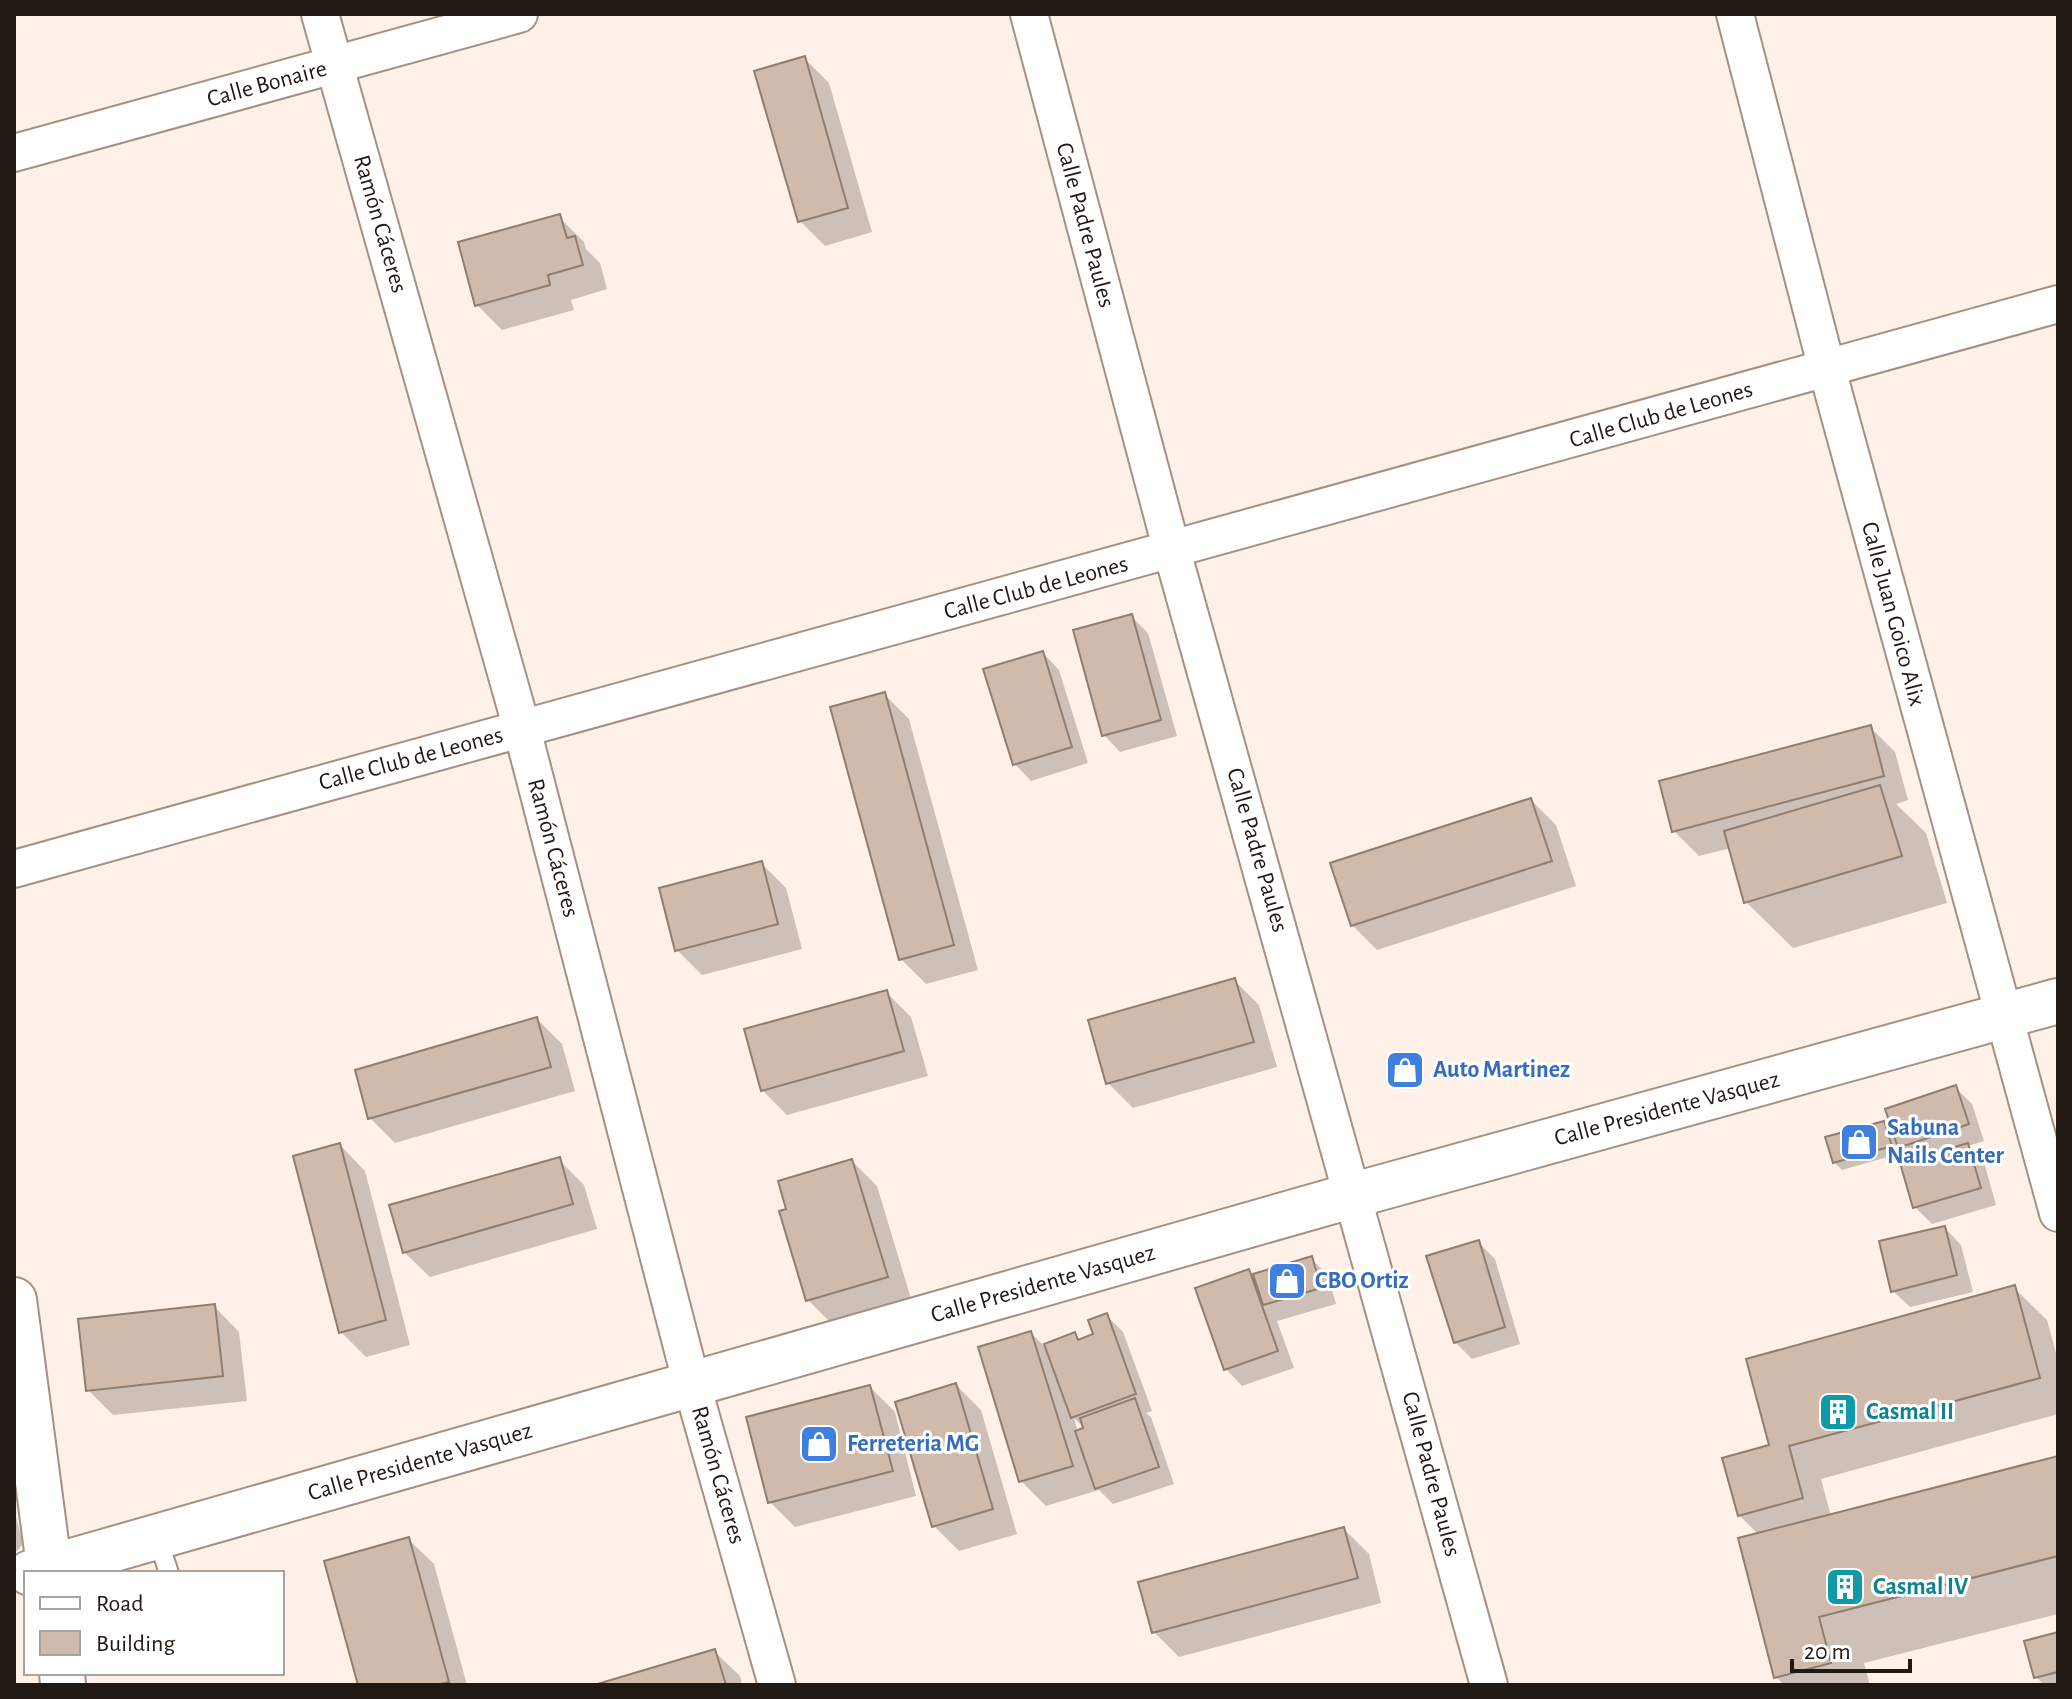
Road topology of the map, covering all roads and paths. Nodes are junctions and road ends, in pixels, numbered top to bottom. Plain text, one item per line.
1 (320, 14) edge
2 (519, 14) edge
3 (1029, 14) edge
4 (1735, 14) edge
5 (335, 65) junction
6 (14, 153) edge
7 (2058, 304) edge
8 (1827, 369) junction
9 (1172, 551) junction
10 (522, 729) junction
11 (14, 869) edge
12 (2058, 1001) edge
13 (2002, 1017) junction
14 (1354, 1195) junction
15 (2058, 1213) edge
16 (14, 1300) edge
17 (692, 1385) junction
18 (163, 1555) edge
19 (34, 1571) edge
20 (48, 1571) edge
21 (777, 1685) edge
22 (1489, 1685) edge

1 - 5 street, Ramón Cáceres
2 - 5 street, Calle Bonaire
3 - 9 street, Calle Padre Paules
4 - 8 street, Calle Juan Goico Alix
5 - 6 street, Calle Bonaire
5 - 10 street, Ramón Cáceres
7 - 8 street, Calle Club de Leones
8 - 9 street, Calle Club de Leones
8 - 13 street, Calle Juan Goico Alix
9 - 10 street, Calle Club de Leones
9 - 14 street, Calle Padre Paules
10 - 11 street, Calle Club de Leones
10 - 17 street, Ramón Cáceres
12 - 13 street, Calle Presidente Vasquez
13 - 14 street, Calle Presidente Vasquez
13 - 15 street, Calle Juan Goico Alix
14 - 17 street, Calle Presidente Vasquez
14 - 22 street, Calle Padre Paules
16 - 19 street
17 - 18 street, Calle Presidente Vasquez
17 - 21 street, Ramón Cáceres
18 - 20 street, Calle Presidente Vasquez

